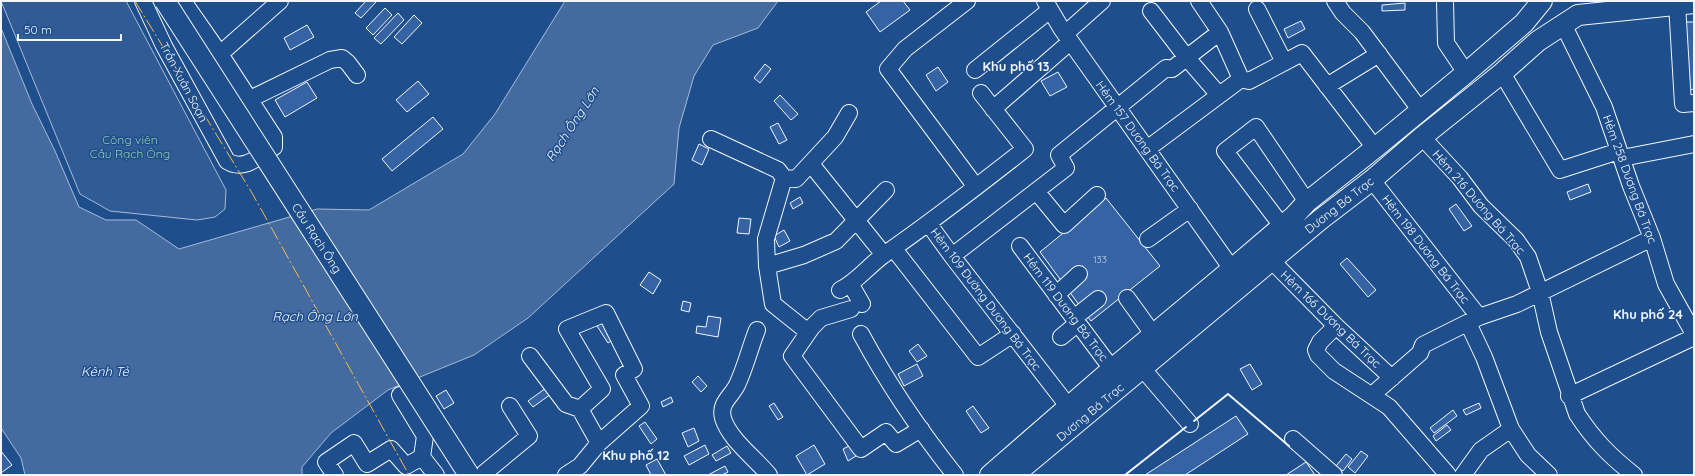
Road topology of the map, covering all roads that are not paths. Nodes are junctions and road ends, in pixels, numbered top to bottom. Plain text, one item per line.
1 (143, 1) edge
2 (165, 1) edge
3 (182, 1) edge
4 (280, 1) edge
5 (967, 1) edge
6 (1102, 1) edge
7 (1199, 1) edge
8 (1335, 1) edge
9 (1445, 1) edge
10 (1542, 1) edge
11 (1550, 1) edge
12 (1685, 4) edge
13 (1048, 5) edge
14 (1257, 9) dead end
15 (1151, 11) dead end
16 (1562, 24) junction
17 (1220, 32) junction
18 (1068, 38) junction
19 (220, 54) junction
20 (1378, 54) junction
21 (1187, 58) junction
22 (1284, 62) junction
23 (974, 70) dead end
24 (1466, 73) junction
25 (1502, 73) junction
26 (357, 75) dead end
27 (1241, 79) junction
28 (1327, 86) junction
29 (981, 93) dead end
30 (1220, 95) junction
31 (250, 100) junction
32 (1688, 104) edge
33 (1117, 107) junction
34 (993, 109) junction
35 (1421, 111) junction
36 (849, 113) dead end
37 (1422, 137) junction
38 (711, 139) dead end
39 (1694, 144) edge
40 (1376, 148) junction
41 (1147, 149) junction
42 (1620, 155) junction
43 (811, 164) junction
44 (784, 178) junction
45 (1372, 180) junction
46 (976, 187) junction
47 (886, 190) dead end
48 (1036, 191) junction
49 (1097, 195) dead end
50 (1190, 209) junction
51 (1295, 214) junction
52 (855, 221) junction
53 (928, 223) junction
54 (1306, 232) junction
55 (1652, 238) junction
56 (1148, 239) dead end
57 (1020, 246) dead end
58 (889, 252) junction
59 (952, 256) junction
60 (1271, 260) junction
61 (767, 266) junction
62 (1232, 269) junction
63 (1079, 274) dead end
64 (1540, 292) junction
65 (1056, 295) junction
66 (1127, 298) dead end
67 (1098, 299) dead end
68 (1474, 320) junction
69 (1076, 321) junction
70 (1336, 326) junction
71 (757, 330) dead end
72 (808, 332) junction
73 (861, 334) dead end
74 (1013, 334) junction
75 (1153, 334) junction
76 (1694, 336) edge
77 (1061, 338) dead end
78 (530, 356) dead end
79 (1142, 368) junction
80 (1112, 369) junction
81 (1392, 378) junction
82 (400, 395) dead end
83 (1372, 396) junction
84 (1570, 396) junction
85 (510, 406) dead end
86 (1068, 406) junction
87 (580, 409) junction
88 (1190, 424) dead end
89 (921, 429) junction
90 (1510, 429) junction
91 (1293, 439) dead end
92 (599, 443) junction
93 (422, 457) junction
94 (331, 469) edge
95 (499, 469) edge
96 (583, 470) edge
97 (1020, 473) edge
98 (436, 475) edge
99 (470, 475) edge
100 (482, 475) edge
101 (566, 475) edge
102 (769, 475) edge
103 (956, 475) edge
104 (990, 475) edge
105 (1334, 475) edge
106 (1448, 475) edge
107 (1462, 475) edge
108 (1549, 475) edge
109 (1634, 475) edge

1 - 31 street, Trần Xuân Soạn
2 - 99 main road, Cầu Rạch Ông, bridge
3 - 19 street
4 - 19 street
5 - 46 street
6 - 18 street
7 - 17 street
8 - 20 street
9 - 24 street
10 - 24 main road, Dương Bá Trạc
11 - 16 main road
12 - 16 main road, Dương Bá Trạc
12 - 32 street
13 - 18 street, Hẻm 157 Dương Bá Trạc
13 - 23 street
14 - 22 street
15 - 21 street
16 - 25 main road, Dương Bá Trạc
16 - 42 street, Hẻm 258 Dương Bá Trạc
17 - 21 street
17 - 27 street
18 - 33 street, Hẻm 157 Dương Bá Trạc
18 - 34 street
19 - 31 street
20 - 28 street
20 - 35 street
21 - 30 street
21 - 33 street
22 - 27 street
22 - 28 street
24 - 35 main road, Dương Bá Trạc
25 - 37 main road, Dương Bá Trạc
25 - 42 street
26 - 31 street
27 - 30 street
28 - 40 street
29 - 34 street
30 - 41 street
33 - 41 street, Hẻm 157 Dương Bá Trạc
33 - 48 street
34 - 46 street
35 - 40 main road, Dương Bá Trạc
36 - 43 street
37 - 45 main road, Dương Bá Trạc
37 - 64 street, Hẻm 216 Dương Bá Trạc
38 - 44 street
39 - 42 street
40 - 51 main road, Dương Bá Trạc
41 - 50 street, Hẻm 157 Dương Bá Trạc
42 - 55 street, Hẻm 258 Dương Bá Trạc
43 - 44 street
43 - 52 street
44 - 61 street
45 - 54 main road, Dương Bá Trạc
45 - 68 street, Hẻm 198 Dương Bá Trạc
46 - 53 street
47 - 52 street
48 - 49 street
48 - 59 street
50 - 56 street
50 - 62 street, Hẻm 157 Dương Bá Trạc
51 - 51 street
51 - 54 main road
51 - 62 main road, Dương Bá Trạc
52 - 58 street
52 - 61 street
53 - 58 street, Hẻm 109 Đường Dương Bá Trạc
53 - 59 street, Hẻm 109 Đường Dương Bá Trạc
54 - 60 main road, Dương Bá Trạc
55 - 64 street
55 - 76 street, Hẻm 258 Dương Bá Trạc
57 - 65 street, Hẻm 119 Dương Bá Trạc
58 - 72 street, Hẻm 109 Đường Dương Bá Trạc
58 - 74 street
59 - 74 street, Hẻm 109 Đường Dương Bá Trạc
60 - 70 street, Hẻm 166 Dương Bá Trạc
60 - 79 main road, Dương Bá Trạc
61 - 72 street
62 - 75 main road, Dương Bá Trạc
63 - 65 street
64 - 68 street
64 - 84 street, Hẻm 216 Dương Bá Trạc
65 - 69 street, Hẻm 119 Dương Bá Trạc
66 - 75 street
67 - 69 street
68 - 81 street
68 - 90 street, Hẻm 198 Dương Bá Trạc
69 - 77 street
69 - 80 street, Hẻm 119 Dương Bá Trạc
70 - 81 street, Hẻm 166 Dương Bá Trạc
70 - 83 street
71 - 102 street
72 - 89 street
73 - 89 street
74 - 86 street, Hẻm 109 Đường Dương Bá Trạc
75 - 80 main road, Dương Bá Trạc
76 - 84 street
78 - 87 street
79 - 88 street
79 - 97 main road, Dương Bá Trạc
80 - 86 main road, Dương Bá Trạc
81 - 83 street
82 - 93 street
83 - 106 street
84 - 109 street, Hẻm 216 Dương Bá Trạc
85 - 95 street
86 - 104 main road, Dương Bá Trạc
87 - 92 street
87 - 92 street
89 - 103 street
90 - 107 street
90 - 108 street, Hẻm 198 Dương Bá Trạc
91 - 105 street
92 - 96 street
93 - 94 street
93 - 98 street
95 - 100 street
96 - 101 street

